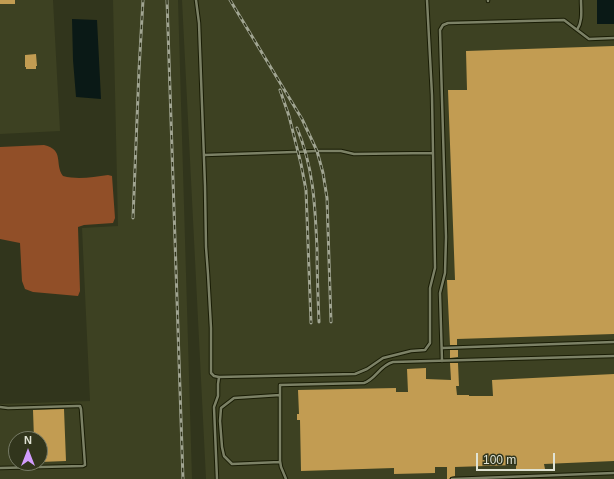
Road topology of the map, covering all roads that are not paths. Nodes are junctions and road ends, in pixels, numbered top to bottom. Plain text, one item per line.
1 (196, 0) edge
2 (426, 0) edge
3 (581, 0) edge
4 (577, 30) junction
5 (614, 38) edge
6 (433, 153) junction
7 (204, 155) junction
8 (614, 342) edge
9 (442, 348) junction
10 (614, 356) edge
11 (442, 361) junction
12 (219, 377) junction
13 (280, 395) junction
14 (0, 407) edge
15 (280, 462) junction
16 (0, 468) edge
17 (614, 473) edge
18 (217, 479) edge
19 (286, 479) edge
20 (452, 479) edge

1 - 7 lane
2 - 6 lane
3 - 4 lane
4 - 5 lane
4 - 9 lane
6 - 7 lane
6 - 12 lane
7 - 12 lane
8 - 9 lane
9 - 11 lane
10 - 11 lane
11 - 13 lane
12 - 18 lane
13 - 15 lane
13 - 15 lane
14 - 16 lane
15 - 19 lane
17 - 20 lane

